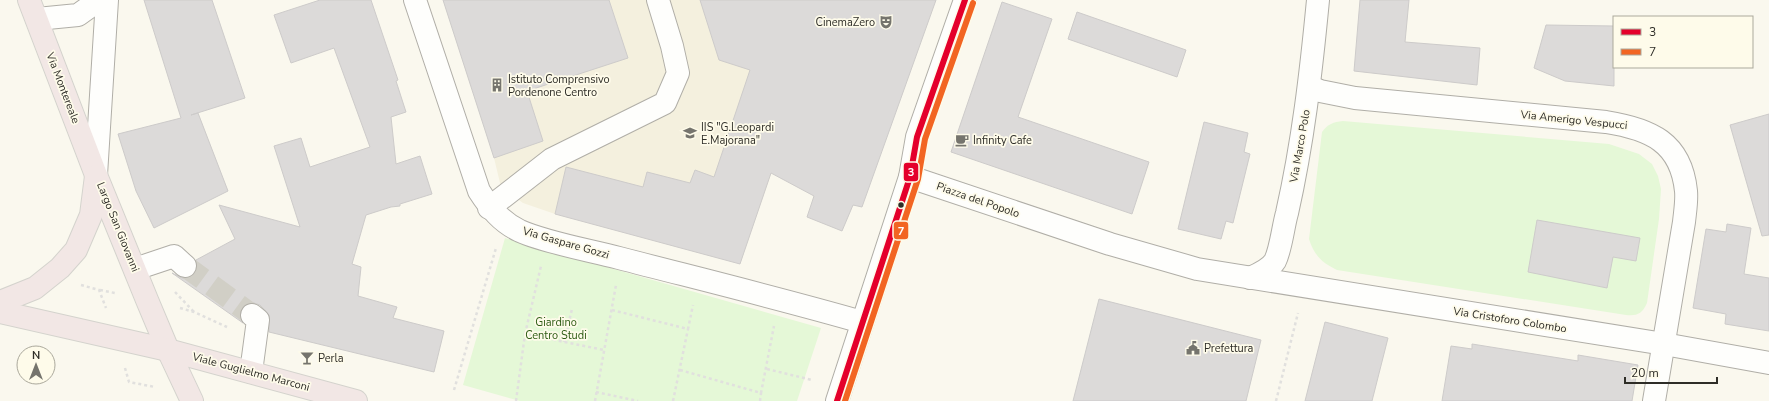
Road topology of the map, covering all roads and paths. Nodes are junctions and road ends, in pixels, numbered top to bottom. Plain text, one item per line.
1 (99, 0) edge
2 (107, 0) edge
3 (415, 0) edge
4 (658, 0) edge
5 (965, 0) edge
6 (1318, 0) edge
7 (33, 10) edge
8 (1310, 87) junction
9 (96, 175) junction
10 (910, 177) junction
11 (497, 214) junction
12 (547, 239) junction
13 (619, 258) junction
14 (185, 266) tunnel mouth
15 (135, 269) junction
16 (1250, 278) junction
17 (698, 279) junction
18 (1304, 287) junction
19 (99, 290) dead end
20 (778, 298) junction
21 (147, 300) junction
22 (0, 302) edge
23 (572, 309) dead end
24 (612, 310) junction
25 (0, 312) edge
26 (862, 322) junction
27 (254, 325) joint
28 (688, 329) junction
29 (525, 334) junction
30 (564, 342) junction
31 (1664, 344) junction
32 (168, 350) junction
33 (604, 350) junction
34 (1769, 363) edge
35 (767, 369) junction
36 (680, 370) junction
37 (251, 372) junction
38 (812, 380) dead end
39 (454, 390) dead end
40 (596, 392) junction
41 (761, 393) junction
42 (192, 401) edge
43 (356, 401) edge
44 (516, 401) edge
45 (595, 401) edge
46 (638, 401) edge
47 (673, 401) edge
48 (760, 401) edge
49 (837, 401) edge
50 (1276, 401) edge
51 (1654, 401) edge

1 - 7 street
2 - 9 street
3 - 11 street, Via Gaspare Gozzi
4 - 11 street
5 - 10 street
6 - 8 street, Via Marco Polo
7 - 9 main road, Via Montereale
8 - 16 street, Via Marco Polo
8 - 31 street, Via Amerigo Vespucci
9 - 15 main road, Largo San Giovanni
9 - 22 main road, Largo San Giovanni
10 - 16 street, Piazza del Popolo
10 - 26 street
11 - 12 street, Via Gaspare Gozzi
11 - 39 path
12 - 13 street, Via Gaspare Gozzi
12 - 29 path
13 - 17 street, Via Gaspare Gozzi
13 - 24 path
14 - 15 street
15 - 21 main road, Largo San Giovanni
16 - 18 street, Via Cristoforo Colombo
17 - 20 street, Via Gaspare Gozzi
17 - 28 path
18 - 31 street, Via Cristoforo Colombo
18 - 50 path
19 - 21 path
20 - 26 street, Via Gaspare Gozzi
20 - 35 path
21 - 27 path
21 - 32 main road, Largo San Giovanni
23 - 30 path
24 - 28 path
24 - 33 path
25 - 32 main road
26 - 49 street
27 - 37 street
28 - 36 path
29 - 30 path
29 - 44 path
30 - 33 path
31 - 34 street, Via Cristoforo Colombo
31 - 51 street, Via Amerigo Vespucci
32 - 37 main road, Viale Guglielmo Marconi
32 - 42 main road, Largo San Giovanni
33 - 40 path
35 - 38 path
35 - 41 path
36 - 41 path
36 - 47 path
37 - 43 main road, Viale Guglielmo Marconi
40 - 45 path
40 - 46 path
41 - 48 path

